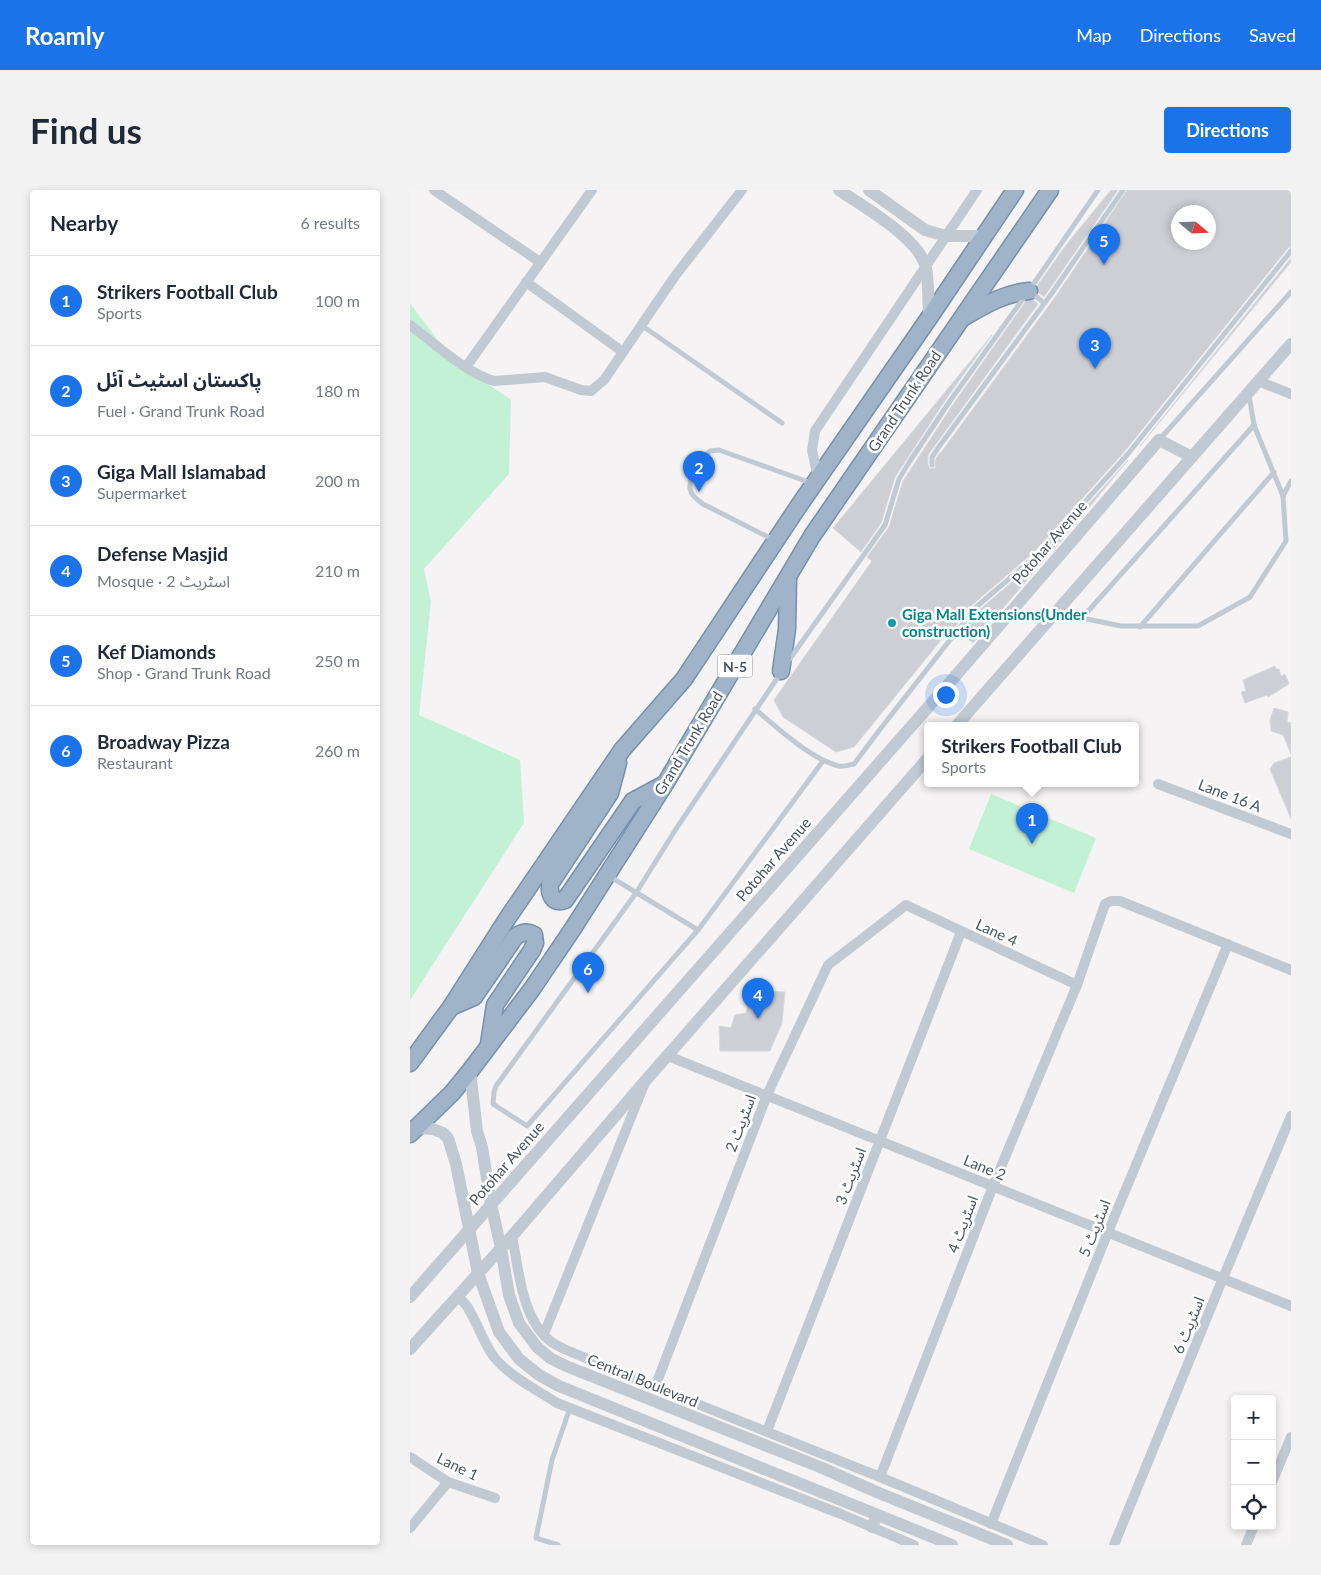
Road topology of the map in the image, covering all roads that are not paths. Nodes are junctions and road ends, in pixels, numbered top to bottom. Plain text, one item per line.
1 (434, 190) edge
2 (592, 190) edge
3 (742, 190) edge
4 (839, 190) edge
5 (869, 190) edge
6 (977, 190) edge
7 (1015, 190) edge
8 (1050, 190) edge
9 (1098, 190) edge
10 (1124, 190) edge
11 (946, 236) junction
12 (985, 236) junction
13 (1291, 251) edge
14 (540, 262) junction
15 (926, 266) junction
16 (526, 282) junction
17 (1029, 291) junction
18 (1291, 292) edge
19 (1044, 303) junction
20 (929, 318) junction
21 (960, 319) junction
22 (410, 325) edge
23 (642, 325) junction
24 (1291, 344) edge
25 (623, 352) junction
26 (466, 367) junction
27 (1258, 381) junction
28 (1249, 392) junction
29 (1291, 394) edge
30 (782, 423) dead end
31 (1254, 425) junction
32 (1159, 440) junction
33 (1192, 457) junction
34 (932, 465) dead end
35 (1274, 472) junction
36 (816, 481) junction
37 (1291, 481) edge
38 (1283, 496) junction
39 (776, 541) junction
40 (1288, 542) edge
41 (788, 577) junction
42 (1052, 616) junction
43 (1082, 618) junction
44 (1140, 627) junction
45 (781, 671) junction
46 (755, 709) junction
47 (960, 722) edge
48 (622, 750) junction
49 (823, 761) junction
50 (924, 763) edge
51 (665, 784) junction
52 (1158, 784) dead end
53 (1291, 834) edge
54 (606, 875) junction
55 (636, 893) junction
56 (906, 905) joint
57 (698, 930) junction
58 (961, 932) junction
59 (1228, 944) junction
60 (1291, 970) edge
61 (1077, 985) junction
62 (450, 1007) junction
63 (489, 1045) junction
64 (668, 1056) junction
65 (410, 1063) edge
66 (470, 1070) junction
67 (646, 1080) junction
68 (767, 1095) junction
69 (1291, 1116) edge
70 (414, 1131) edge
71 (880, 1140) junction
72 (993, 1186) junction
73 (491, 1204) junction
74 (470, 1227) junction
75 (1108, 1232) junction
76 (512, 1236) junction
77 (501, 1248) junction
78 (478, 1273) junction
79 (1223, 1278) junction
80 (410, 1297) edge
81 (458, 1297) junction
82 (1291, 1306) edge
83 (544, 1334) junction
84 (410, 1349) edge
85 (654, 1387) junction
86 (570, 1408) junction
87 (767, 1431) junction
88 (1291, 1436) edge
89 (824, 1454) junction
90 (410, 1457) edge
91 (820, 1467) junction
92 (1276, 1472) edge
93 (880, 1477) junction
94 (448, 1482) junction
95 (495, 1498) dead end
96 (877, 1515) junction
97 (991, 1524) junction
98 (872, 1527) junction
99 (410, 1528) edge
100 (1252, 1530) edge
101 (536, 1538) junction
102 (534, 1545) edge
103 (558, 1545) edge
104 (914, 1545) edge
105 (952, 1545) edge
106 (1007, 1545) edge
107 (1043, 1545) edge
108 (1114, 1545) edge
109 (1246, 1545) edge

1 - 14 street
2 - 14 street
3 - 23 street
4 - 15 street
5 - 11 street
6 - 11 street
7 - 12 highway, Grand Trunk Road / N-5
8 - 21 highway, Grand Trunk Road / N-5
9 - 17 lane
10 - 19 lane
11 - 12 street
11 - 15 street
12 - 20 highway, Grand Trunk Road / N-5
13 - 49 lane
14 - 16 street
15 - 20 street
15 - 36 street
16 - 25 street
16 - 26 street
17 - 19 lane
17 - 21 highway
17 - 45 lane
18 - 32 lane
19 - 34 lane
20 - 36 highway, Grand Trunk Road / N-5
21 - 41 highway, Grand Trunk Road / N-5
22 - 26 street
23 - 25 street
23 - 30 lane
24 - 27 street
25 - 26 street
27 - 28 street
27 - 29 street
28 - 31 lane
28 - 33 street
31 - 35 lane
31 - 43 lane
32 - 33 street
32 - 73 street, Potohar Avenue
33 - 42 street
35 - 38 lane
35 - 44 lane
36 - 39 highway, Grand Trunk Road / N-5
36 - 39 lane
37 - 38 lane
38 - 40 lane
39 - 48 highway, Grand Trunk Road / N-5
40 - 44 lane
41 - 45 highway
41 - 51 highway, Grand Trunk Road / N-5
42 - 43 lane
42 - 47 street
43 - 44 lane
45 - 46 lane
46 - 49 lane
46 - 55 lane
48 - 51 highway
48 - 62 highway, Grand Trunk Road / N-5
49 - 57 lane
50 - 64 street
51 - 54 highway, Grand Trunk Road / N-5
52 - 53 street, Lane 16 A
54 - 55 lane
54 - 63 highway, Grand Trunk Road / N-5
55 - 57 lane
55 - 57 lane
56 - 58 street, Lane 4
56 - 68 street, اسٹریٹ 2
58 - 61 street, Lane 4
58 - 71 street, اسٹریٹ 3
59 - 60 street, اسٹریٹ 4
59 - 61 street, اسٹریٹ 4
59 - 75 street, اسٹریٹ 5
61 - 72 street, اسٹریٹ 4
62 - 63 highway
62 - 65 highway, Grand Trunk Road / N-5
63 - 66 highway, Grand Trunk Road / N-5
64 - 67 street
64 - 68 street, Lane 2
66 - 70 highway, Grand Trunk Road / N-5
66 - 73 street, Central Boulevard
67 - 76 street
67 - 83 street
68 - 71 street, Lane 2
68 - 85 street, اسٹریٹ 2
69 - 79 street, اسٹریٹ 6
70 - 74 street
71 - 72 street, Lane 2
71 - 87 street, اسٹریٹ 3
72 - 75 street, Lane 2
72 - 93 street, اسٹریٹ 4
73 - 74 street, Potohar Avenue
73 - 77 street, Central Boulevard
74 - 78 street
74 - 80 street, Potohar Avenue
75 - 79 street, Lane 2
75 - 97 street, اسٹریٹ 5
76 - 77 street
76 - 83 street
77 - 78 street
77 - 91 street, Central Boulevard
78 - 81 street
78 - 96 street
79 - 82 street, Lane 2
79 - 108 street, اسٹریٹ 6
81 - 84 street
81 - 86 street
83 - 85 street
85 - 87 street
86 - 98 street
86 - 101 lane
87 - 89 street
88 - 92 street
89 - 91 street
89 - 93 street
90 - 94 street, Lane 1
91 - 106 street, Central Boulevard
93 - 97 street
94 - 95 street, Lane 1
94 - 99 street
96 - 98 street
96 - 105 street
97 - 107 street
98 - 104 street
100 - 109 street
101 - 102 lane
101 - 103 lane

